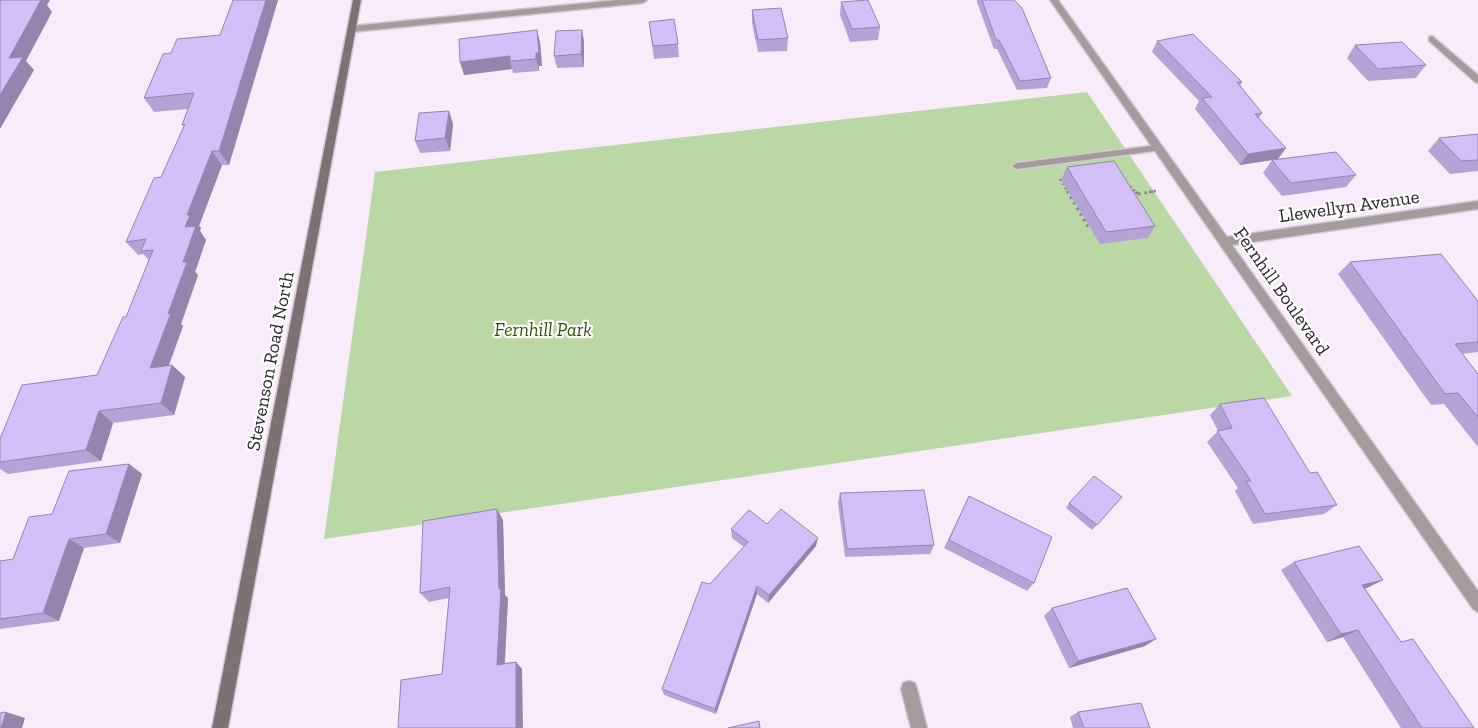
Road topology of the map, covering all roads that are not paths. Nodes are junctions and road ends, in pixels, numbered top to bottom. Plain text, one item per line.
1 (357, 0) edge
2 (643, 0) edge
3 (1054, 0) edge
4 (352, 29) junction
5 (1432, 39) dead end
6 (1478, 80) edge
7 (1158, 148) junction
8 (1017, 166) dead end
9 (1478, 205) edge
10 (1224, 242) junction
11 (1478, 604) edge
12 (909, 689) dead end
13 (220, 728) edge
14 (919, 728) edge

1 - 4 main road, Stevenson Road North
2 - 4 street
3 - 7 street, Fernhill Boulevard
4 - 13 main road, Stevenson Road North
5 - 6 street
7 - 8 street
7 - 10 street, Fernhill Boulevard
9 - 10 street, Llewellyn Avenue
10 - 11 street, Fernhill Boulevard
12 - 14 street

